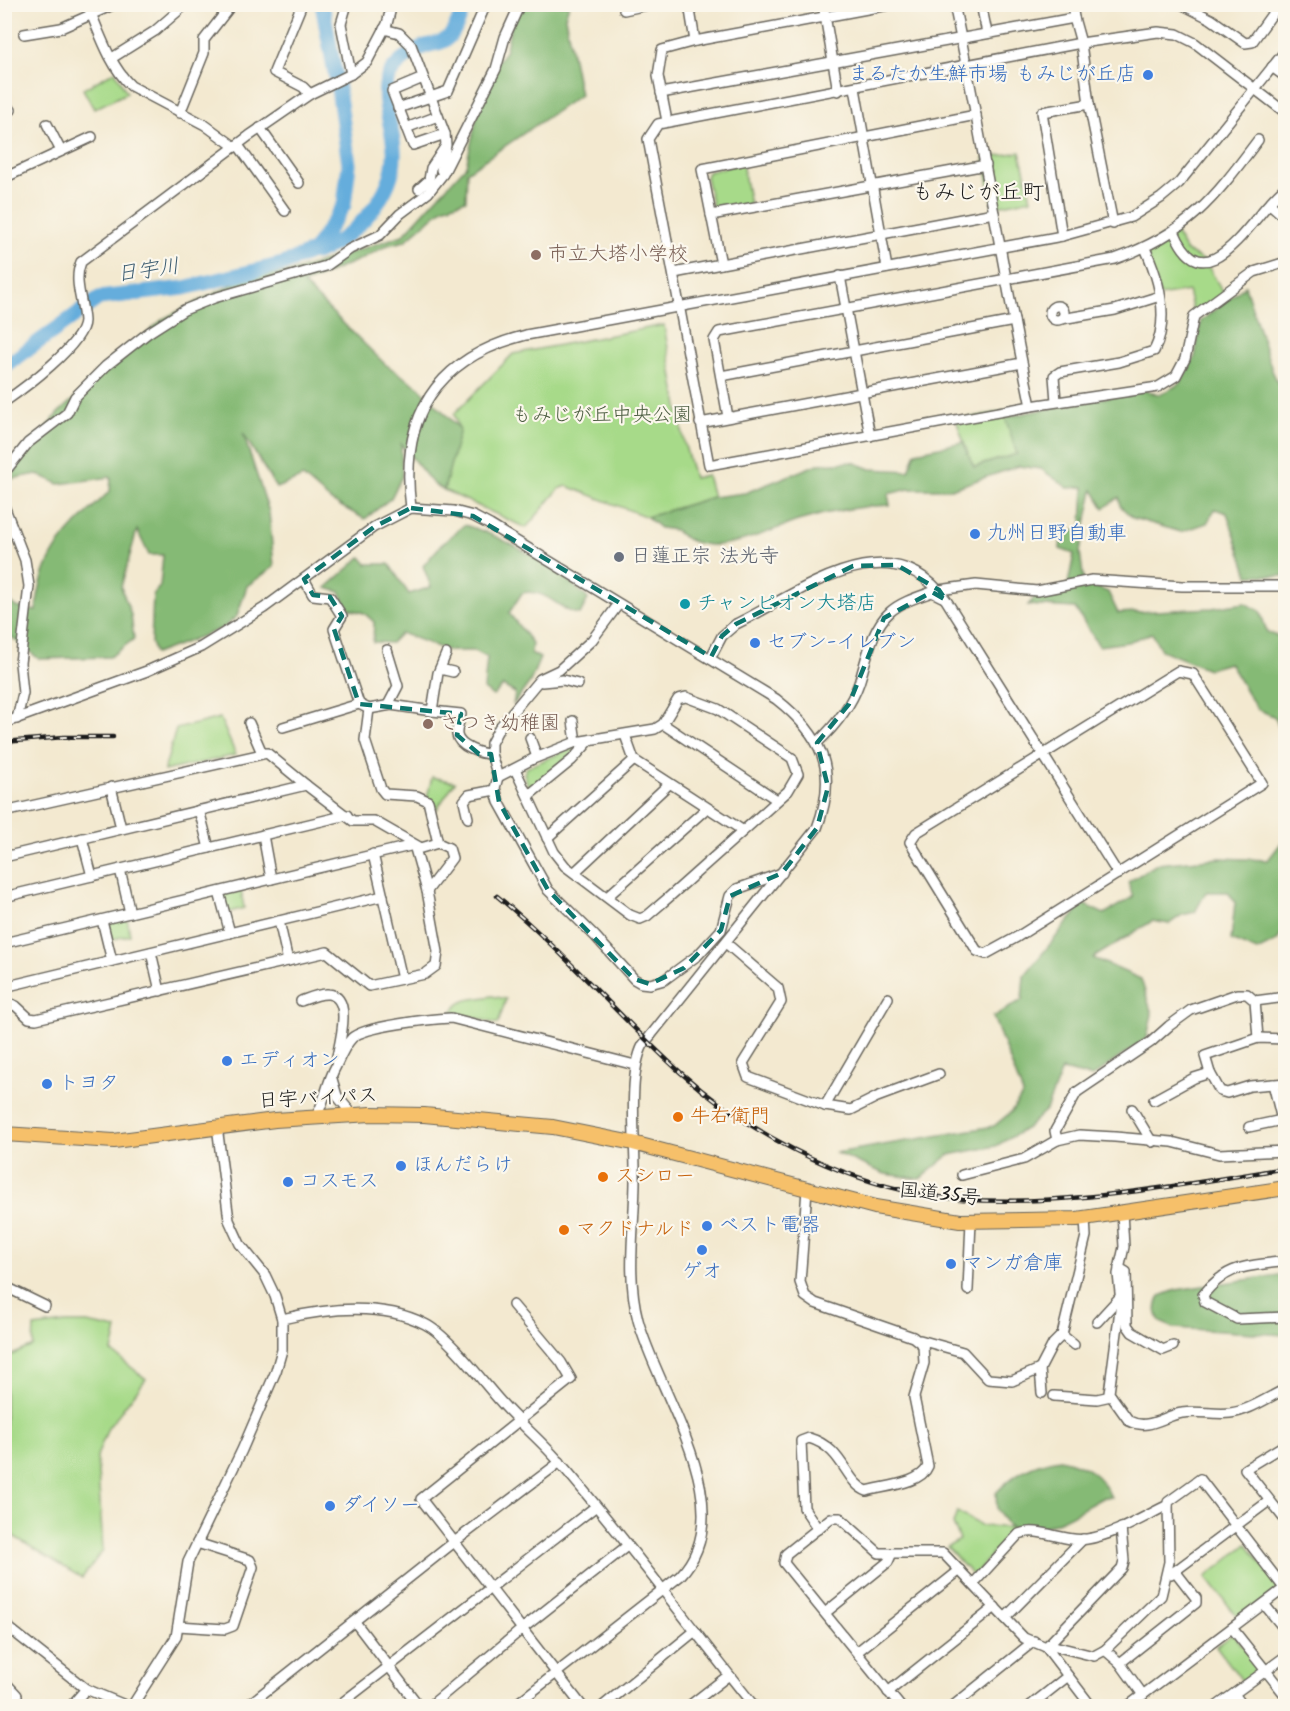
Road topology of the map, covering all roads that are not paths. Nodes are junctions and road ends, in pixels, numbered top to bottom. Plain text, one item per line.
1 (87, 4) edge
2 (115, 4) edge
3 (186, 4) edge
4 (232, 4) edge
5 (302, 4) edge
6 (347, 4) edge
7 (392, 4) edge
8 (486, 4) edge
9 (520, 4) edge
10 (652, 4) edge
11 (689, 4) edge
12 (823, 4) edge
13 (894, 4) edge
14 (954, 4) edge
15 (981, 4) edge
16 (1072, 4) edge
17 (1181, 4) edge
18 (1268, 4) edge
19 (624, 10) dead end
20 (92, 16) junction
21 (1074, 18) junction
22 (826, 19) junction
23 (384, 29) junction
24 (987, 33) junction
25 (24, 34) dead end
26 (961, 38) junction
27 (695, 41) junction
28 (1081, 44) junction
29 (1286, 50) edge
30 (112, 58) junction
31 (833, 62) junction
32 (966, 66) junction
33 (1272, 67) junction
34 (348, 76) junction
35 (1286, 77) edge
36 (423, 78) junction
37 (855, 88) junction
38 (1255, 90) junction
39 (838, 91) junction
40 (661, 93) junction
41 (310, 94) junction
42 (430, 98) junction
43 (1089, 104) junction
44 (398, 108) junction
45 (180, 113) junction
46 (1286, 113) edge
47 (976, 115) junction
48 (438, 116) junction
49 (667, 121) junction
50 (47, 124) dead end
51 (260, 128) junction
52 (406, 128) junction
53 (445, 134) junction
54 (92, 136) dead end
55 (865, 137) junction
56 (1258, 140) dead end
57 (446, 145) junction
58 (236, 146) junction
59 (61, 151) junction
60 (986, 165) junction
61 (4, 178) edge
62 (440, 179) junction
63 (300, 183) dead end
64 (873, 185) junction
65 (1286, 187) edge
66 (419, 189) dead end
67 (1270, 204) junction
68 (285, 211) dead end
69 (994, 213) junction
70 (711, 215) junction
71 (1286, 218) edge
72 (1113, 224) junction
73 (1174, 231) junction
74 (882, 234) junction
75 (1062, 236) junction
76 (1001, 248) junction
77 (1145, 248) junction
78 (1286, 262) edge
79 (721, 264) junction
80 (887, 268) junction
81 (674, 273) junction
82 (840, 276) junction
83 (1006, 278) junction
84 (1160, 296) junction
85 (679, 306) junction
86 (846, 308) junction
87 (1061, 319) dead end
88 (1014, 321) junction
89 (854, 350) junction
90 (1022, 363) junction
91 (721, 376) junction
92 (862, 394) junction
93 (1056, 401) junction
94 (4, 402) edge
95 (1030, 406) junction
96 (728, 417) junction
97 (700, 423) junction
98 (870, 436) junction
99 (4, 473) edge
100 (4, 506) edge
101 (411, 508) junction
102 (304, 579) junction
103 (1286, 586) edge
104 (939, 590) junction
105 (946, 600) junction
106 (618, 605) junction
107 (387, 650) dead end
108 (446, 654) dead end
109 (711, 657) junction
110 (440, 669) junction
111 (453, 672) dead end
112 (536, 683) junction
113 (578, 684) dead end
114 (359, 704) junction
115 (388, 705) junction
116 (369, 709) junction
117 (432, 711) junction
118 (17, 719) junction
119 (573, 721) dead end
120 (4, 723) edge
121 (249, 723) dead end
122 (663, 724) junction
123 (283, 727) dead end
124 (625, 735) junction
125 (530, 738) dead end
126 (590, 740) junction
127 (576, 742) junction
128 (817, 743) junction
129 (262, 753) junction
130 (491, 754) junction
131 (1044, 754) junction
132 (537, 757) junction
133 (634, 760) junction
134 (515, 769) junction
135 (498, 777) junction
136 (669, 784) junction
137 (306, 785) junction
138 (111, 787) junction
139 (495, 790) junction
140 (529, 795) junction
141 (777, 800) junction
142 (707, 808) junction
143 (199, 810) junction
144 (4, 812) edge
145 (347, 815) junction
146 (468, 818) dead end
147 (121, 828) junction
148 (742, 830) junction
149 (263, 835) junction
150 (82, 838) junction
151 (547, 838) junction
152 (438, 843) junction
153 (414, 845) junction
154 (208, 848) junction
155 (373, 854) junction
156 (4, 857) edge
157 (120, 869) junction
158 (575, 872) junction
159 (782, 873) junction
160 (1118, 874) junction
161 (92, 876) junction
162 (272, 879) junction
163 (427, 891) junction
164 (219, 892) junction
165 (383, 896) junction
166 (4, 897) edge
167 (607, 897) junction
168 (130, 913) junction
169 (102, 920) junction
170 (279, 921) junction
171 (230, 933) junction
172 (4, 943) edge
173 (726, 944) junction
174 (151, 952) junction
175 (112, 961) junction
176 (288, 961) junction
177 (402, 979) junction
178 (4, 987) edge
179 (160, 991) junction
180 (1286, 997) edge
181 (888, 998) dead end
182 (1255, 1000) junction
183 (4, 1001) edge
184 (301, 1001) dead end
185 (1257, 1038) junction
186 (1286, 1039) edge
187 (635, 1065) junction
188 (336, 1066) junction
189 (1210, 1073) junction
190 (939, 1074) dead end
191 (332, 1079) junction
192 (1286, 1083) edge
193 (1273, 1084) junction
194 (1154, 1100) dead end
195 (825, 1106) junction
196 (1132, 1109) dead end
197 (353, 1115) junction
198 (316, 1117) junction
199 (1284, 1120) edge
200 (218, 1126) junction
201 (1249, 1127) dead end
202 (4, 1134) edge
203 (1057, 1140) junction
204 (1152, 1142) junction
205 (633, 1143) junction
206 (1286, 1151) edge
207 (962, 1175) dead end
208 (1286, 1188) edge
209 (807, 1190) junction
210 (1122, 1212) junction
211 (1085, 1218) junction
212 (971, 1221) junction
213 (1286, 1262) edge
214 (1119, 1268) junction
215 (4, 1286) edge
216 (968, 1290) dead end
217 (1120, 1297) junction
218 (513, 1305) dead end
219 (45, 1306) dead end
220 (1286, 1317) edge
221 (282, 1319) junction
222 (1097, 1322) dead end
223 (1062, 1335) junction
224 (920, 1340) junction
225 (1074, 1344) dead end
226 (1173, 1346) dead end
227 (1040, 1369) junction
228 (1286, 1389) edge
229 (1042, 1393) dead end
230 (1054, 1396) dead end
231 (1111, 1396) junction
232 (519, 1422) junction
233 (1286, 1443) edge
234 (560, 1462) junction
235 (1269, 1501) junction
236 (1168, 1505) junction
237 (596, 1507) junction
238 (1286, 1521) edge
239 (1236, 1525) junction
240 (818, 1528) junction
241 (1121, 1528) junction
242 (1083, 1539) junction
243 (197, 1543) junction
244 (453, 1543) junction
245 (627, 1546) junction
246 (892, 1553) junction
247 (960, 1570) junction
248 (1171, 1574) junction
249 (973, 1584) junction
250 (489, 1588) junction
251 (1285, 1588) edge
252 (663, 1589) junction
253 (1264, 1604) junction
254 (995, 1607) junction
255 (825, 1613) junction
256 (1005, 1618) junction
257 (355, 1622) junction
258 (4, 1624) edge
259 (178, 1626) junction
260 (1232, 1628) junction
261 (522, 1629) junction
262 (1286, 1630) edge
263 (695, 1631) junction
264 (1034, 1641) junction
265 (1046, 1647) junction
266 (1105, 1650) junction
267 (857, 1652) junction
268 (1286, 1656) edge
269 (1120, 1663) junction
270 (390, 1667) junction
271 (1265, 1671) junction
272 (556, 1673) junction
273 (729, 1675) junction
274 (1068, 1676) junction
275 (4, 1681) edge
276 (86, 1689) junction
277 (888, 1692) junction
278 (1234, 1694) junction
279 (1143, 1695) junction
280 (1286, 1696) edge
281 (252, 1705) edge
282 (17, 1707) edge
283 (71, 1707) edge
284 (126, 1707) edge
285 (132, 1707) edge
286 (338, 1707) edge
287 (419, 1707) edge
288 (430, 1707) edge
289 (514, 1707) edge
290 (582, 1707) edge
291 (603, 1707) edge
292 (689, 1707) edge
293 (754, 1707) edge
294 (900, 1707) edge
295 (954, 1707) edge
296 (1030, 1707) edge
297 (1091, 1707) edge
298 (1128, 1707) edge
299 (1217, 1707) edge
300 (1243, 1707) edge

1 - 20 street
2 - 20 street
3 - 30 street
4 - 45 street
5 - 41 street
6 - 34 street
7 - 23 street
8 - 42 street
9 - 62 street
10 - 19 street
11 - 27 street
12 - 22 street
13 - 22 street
14 - 26 street
15 - 24 street
16 - 21 street
17 - 18 street
20 - 25 street
20 - 30 street
21 - 24 street
21 - 28 street
22 - 27 street
22 - 31 street
23 - 34 street
23 - 36 street
24 - 26 street
26 - 31 street
26 - 32 street
27 - 40 street
28 - 32 street
28 - 38 street
28 - 43 street
29 - 33 street
30 - 45 street
31 - 39 street
31 - 40 street
32 - 37 street
32 - 47 street
33 - 35 street
33 - 38 street
34 - 41 street
36 - 42 street
36 - 44 street
37 - 39 street
37 - 55 street
38 - 46 street
38 - 72 street
39 - 49 street
40 - 49 street
41 - 51 street
42 - 44 street
42 - 48 street
43 - 72 street
43 - 75 street
44 - 52 street
45 - 58 street
47 - 55 street
47 - 60 street
48 - 52 street
48 - 53 street
49 - 81 street
50 - 59 street
51 - 58 street
51 - 63 street
52 - 53 street
53 - 57 street
54 - 59 street
55 - 64 street
55 - 70 street
56 - 73 street
57 - 62 street
57 - 66 street
58 - 68 street
58 - 94 street
59 - 61 street
60 - 64 street
60 - 69 street
62 - 99 street
64 - 70 street
64 - 74 street
65 - 67 street
67 - 71 street
67 - 73 street
69 - 74 street
69 - 76 street
70 - 79 street
72 - 75 street
73 - 77 street
74 - 79 street
74 - 80 street
75 - 76 street
76 - 80 street
76 - 83 street
77 - 83 street
77 - 84 street
78 - 93 street
79 - 81 street
80 - 82 street
81 - 85 street
82 - 85 street
82 - 86 street
83 - 86 street
83 - 88 street
84 - 87 street
84 - 93 street
85 - 97 street
85 - 101 street
86 - 89 street
86 - 91 street
88 - 89 street
88 - 90 street
89 - 91 street
89 - 92 street
90 - 92 street
90 - 95 street
91 - 96 street
92 - 96 street
92 - 98 street
93 - 95 street
95 - 98 street
96 - 97 street
97 - 98 street
100 - 118 street
101 - 102 street
101 - 106 street
102 - 114 street
102 - 118 street
103 - 104 street
104 - 105 street
104 - 109 street
105 - 128 street
105 - 131 street
106 - 109 street
106 - 112 street
107 - 115 street
108 - 110 street
109 - 128 street
110 - 111 street
110 - 117 street
112 - 113 street
112 - 130 street
114 - 116 street
114 - 123 street
115 - 116 street
115 - 117 street
116 - 152 street
117 - 130 street
118 - 120 street
119 - 127 street
121 - 129 street
122 - 124 street
122 - 141 street
122 - 141 street
124 - 126 street
124 - 133 street
125 - 132 street
126 - 127 street
126 - 140 street
127 - 132 street
128 - 159 street
129 - 137 street
129 - 138 street
130 - 135 street
131 - 160 street
131 - 160 street
131 - 160 street
132 - 134 street
133 - 136 street
133 - 151 street
134 - 135 street
134 - 140 street
135 - 139 street
136 - 142 street
136 - 158 street
137 - 143 street
137 - 145 street
138 - 144 street
138 - 147 street
139 - 146 street
139 - 159 street
140 - 151 street
141 - 148 street
142 - 148 street
142 - 167 street
143 - 147 street
143 - 154 street
145 - 149 street
145 - 153 street
147 - 150 street
148 - 167 street
149 - 154 street
149 - 162 street
150 - 156 street
150 - 161 street
151 - 158 street
152 - 153 street
152 - 163 street
153 - 155 street
153 - 163 street
154 - 157 street
155 - 162 street
155 - 165 street
157 - 161 street
157 - 168 street
158 - 167 street
159 - 173 street
161 - 166 street
162 - 164 street
163 - 177 street
164 - 168 street
164 - 171 street
165 - 170 street
165 - 177 street
168 - 169 street
169 - 172 street
169 - 175 street
170 - 171 street
170 - 176 street
171 - 174 street
173 - 187 street
173 - 195 street
174 - 175 street
174 - 179 street
175 - 178 street
176 - 177 street
176 - 179 street
179 - 183 street
180 - 182 street
181 - 195 street
182 - 185 street
182 - 203 street
184 - 188 street
185 - 186 street
185 - 189 street
187 - 188 street
187 - 205 street
188 - 191 street
189 - 193 street
189 - 194 street
190 - 195 street
191 - 197 street
191 - 198 street
192 - 193 street
193 - 199 street
196 - 204 street
197 - 198 highway, 日宇バイパス
197 - 205 highway, 日宇バイパス
198 - 200 highway, 日宇バイパス
199 - 201 street
200 - 202 highway, 日宇バイパス
200 - 221 street
203 - 204 street
203 - 207 street
204 - 206 street
205 - 209 highway, 国道35号
205 - 252 street
208 - 210 highway, 国道35号
209 - 212 highway, 国道35号
209 - 224 street
210 - 211 highway, 国道35号
210 - 214 street
211 - 212 highway, 国道35号
211 - 223 street
212 - 216 street
213 - 220 street
214 - 217 street
214 - 226 street
215 - 219 street
217 - 222 street
217 - 231 street
218 - 232 street
221 - 232 street
221 - 243 street
223 - 225 street
223 - 227 street
224 - 227 street
224 - 240 street
227 - 229 street
228 - 231 street
230 - 231 street
232 - 234 street
232 - 244 street
233 - 235 street
234 - 237 street
234 - 244 street
235 - 238 street
235 - 239 street
236 - 239 street
236 - 241 street
236 - 248 street
237 - 245 street
237 - 250 street
239 - 248 street
239 - 251 street
240 - 246 street
240 - 255 street
241 - 242 street
241 - 265 street
242 - 249 street
242 - 256 street
243 - 259 street
243 - 259 street
244 - 250 street
244 - 257 street
245 - 252 street
245 - 261 street
246 - 247 street
246 - 255 street
247 - 249 street
247 - 267 street
248 - 266 street
248 - 269 street
249 - 254 street
250 - 261 street
250 - 270 street
251 - 253 street
252 - 263 street
252 - 272 street
253 - 260 street
253 - 262 street
254 - 256 street
254 - 277 street
255 - 267 street
256 - 264 street
257 - 270 street
257 - 281 street
258 - 276 street
259 - 285 street
260 - 271 street
260 - 279 street
261 - 272 street
261 - 288 street
263 - 273 street
263 - 291 street
264 - 265 street
264 - 295 street
265 - 266 street
265 - 274 street
266 - 269 street
267 - 277 street
268 - 271 street
269 - 279 street
270 - 286 street
270 - 287 street
271 - 278 street
271 - 280 street
272 - 289 street
272 - 290 street
273 - 292 street
273 - 293 street
274 - 296 street
274 - 297 street
275 - 282 street
276 - 283 street
276 - 284 street
277 - 294 street
278 - 299 street
278 - 300 street
279 - 298 street

